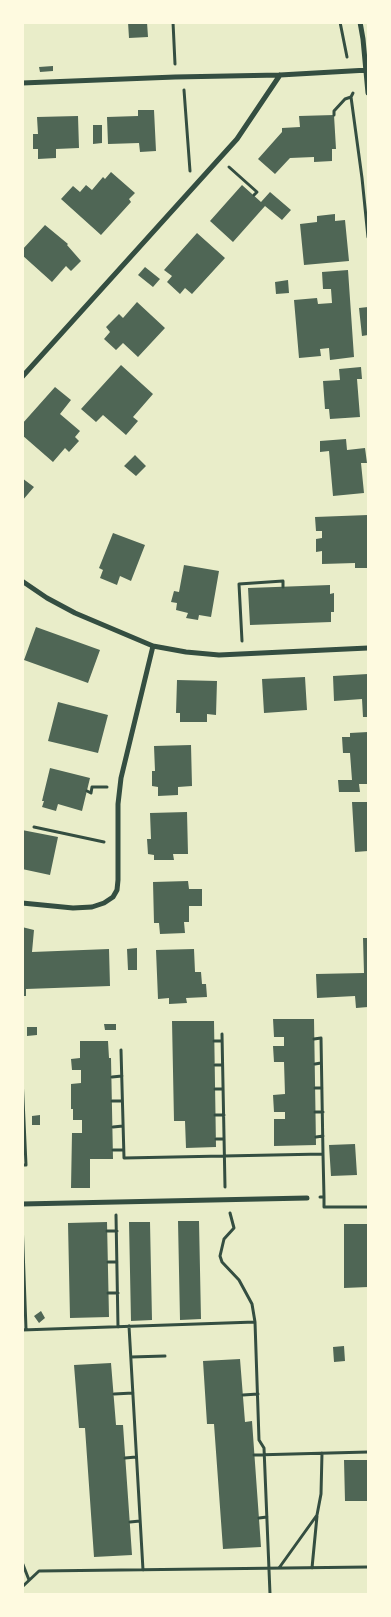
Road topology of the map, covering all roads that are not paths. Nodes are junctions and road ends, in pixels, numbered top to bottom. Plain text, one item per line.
1 (360, 22) edge
2 (367, 70) edge
3 (280, 75) junction
4 (22, 83) edge
5 (368, 93) edge
6 (22, 377) edge
7 (22, 582) edge
8 (153, 646) junction
9 (368, 648) edge
10 (22, 903) edge
11 (307, 1198) road end
12 (22, 1204) edge

1 - 2 street
2 - 3 street
2 - 5 street
3 - 4 street
3 - 6 street
7 - 8 street
8 - 9 street
8 - 10 street
11 - 12 street

